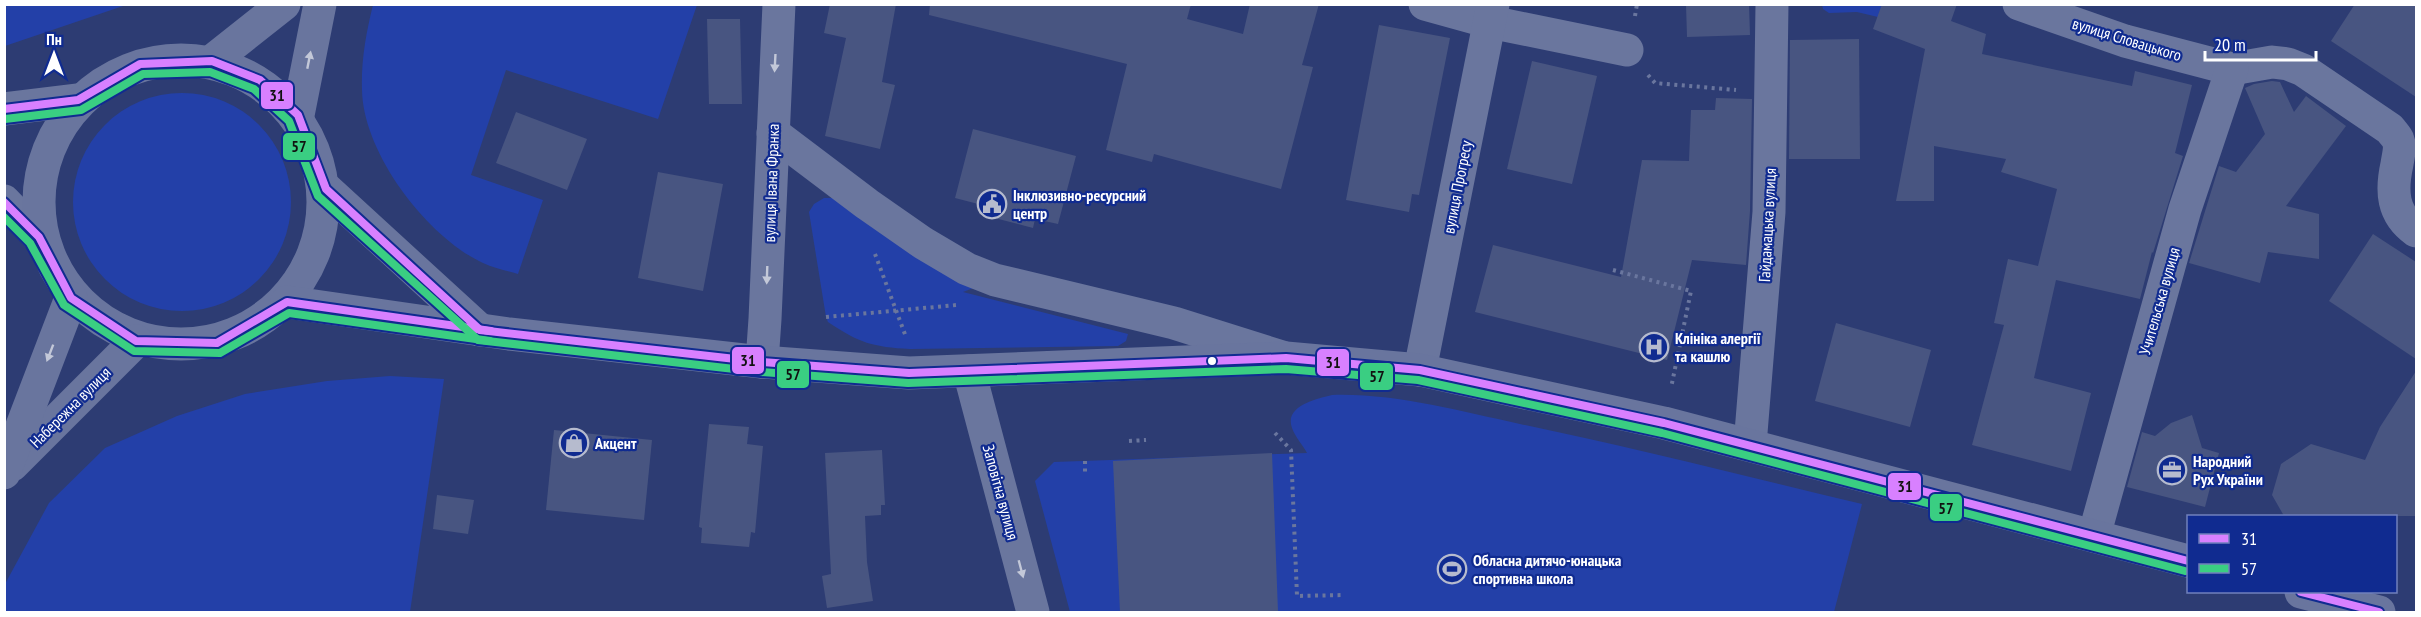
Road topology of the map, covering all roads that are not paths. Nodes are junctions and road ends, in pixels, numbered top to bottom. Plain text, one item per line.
1 (284, 4) edge
2 (320, 4) edge
3 (779, 4) edge
4 (1425, 4) edge
5 (1772, 4) edge
6 (2019, 4) edge
7 (1492, 13) edge
8 (1627, 50) road end
9 (212, 61) junction
10 (2232, 69) junction
11 (78, 100) junction
12 (4, 109) edge
13 (298, 115) junction
14 (773, 133) junction
15 (326, 189) junction
16 (4, 201) edge
17 (2416, 231) edge
18 (39, 237) junction
19 (71, 298) junction
20 (287, 303) junction
21 (480, 330) junction
22 (136, 341) junction
23 (1286, 358) junction
24 (762, 362) junction
25 (1420, 370) junction
26 (969, 371) junction
27 (1750, 445) junction
28 (4, 473) edge
29 (2094, 536) junction
30 (2187, 561) edge
31 (2308, 593) edge
32 (1033, 612) edge
33 (2379, 612) edge

1 - 9 main road
13 -> 2 main road
3 -> 14 street, вулиця Івана Франка
4 - 7 street
5 - 27 street, Гайдамацька вулиця
6 - 10 street, вулиця Словацького
7 - 8 street
7 - 25 street, вулиця Прогресу
9 - 11 main road
9 - 13 main road
10 - 17 street, вулиця Словацького
10 - 29 street, Учительська вулиця
11 - 12 street
11 - 18 main road
13 - 15 main road
14 - 23 street
14 -> 24 street, вулиця Івана Франка
15 - 20 main road
15 - 21 main road
16 - 18 street
18 - 19 main road
19 - 22 main road
19 -> 28 main road, Набережна вулиця
20 - 21 main road
20 - 22 main road
21 - 24 main road
22 - 28 main road, Набережна вулиця
23 - 25 main road
23 - 26 main road
24 - 26 main road
25 - 27 main road
26 -> 32 street, Заповітна вулиця
27 - 29 main road
29 - 30 main road
31 - 33 main road

